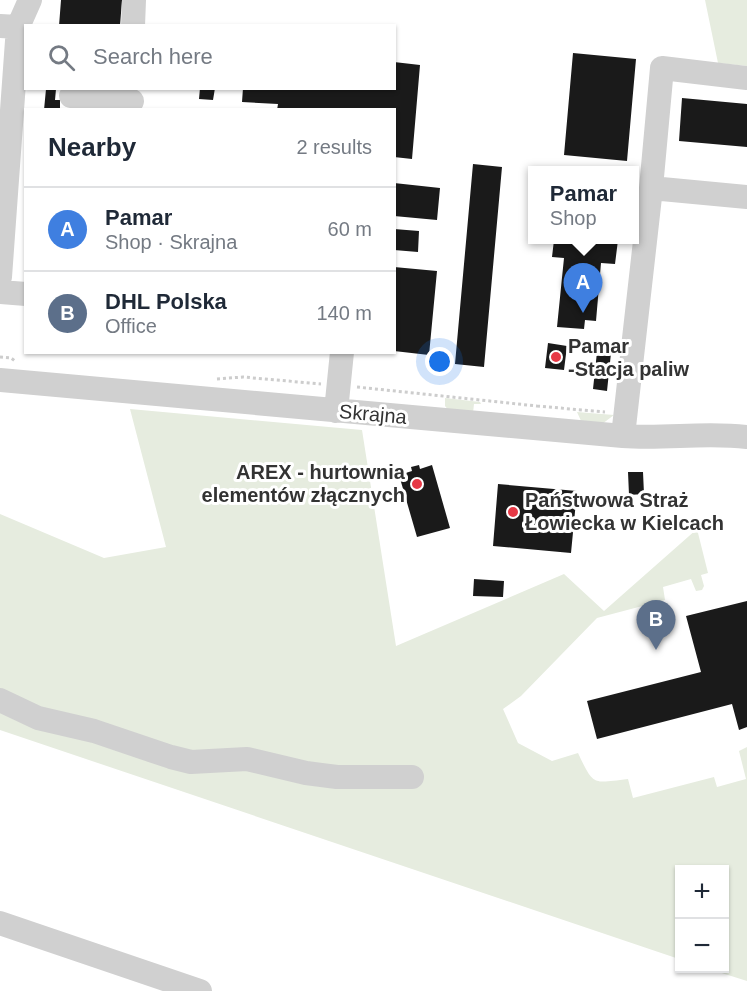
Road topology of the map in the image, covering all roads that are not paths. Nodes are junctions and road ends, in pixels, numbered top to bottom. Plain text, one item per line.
1 (30, 0) edge
2 (134, 0) edge
3 (133, 24) edge
4 (9, 26) edge
5 (747, 78) edge
6 (71, 96) dead end
7 (132, 100) edge
8 (651, 188) junction
9 (747, 196) edge
10 (0, 277) edge
11 (0, 292) edge
12 (24, 294) edge
13 (342, 354) edge
14 (0, 380) edge
15 (336, 411) junction
16 (623, 436) junction
17 (747, 437) edge
18 (0, 700) edge
19 (412, 777) dead end
20 (0, 923) edge
21 (200, 991) edge

1 - 4 street
2 - 3 street
4 - 10 street
5 - 8 street
6 - 7 street
8 - 9 street
8 - 16 street
11 - 12 street
13 - 15 street
14 - 15 street, Skrajna
15 - 16 street, Skrajna
16 - 17 street, Skrajna
18 - 19 street
20 - 21 street

